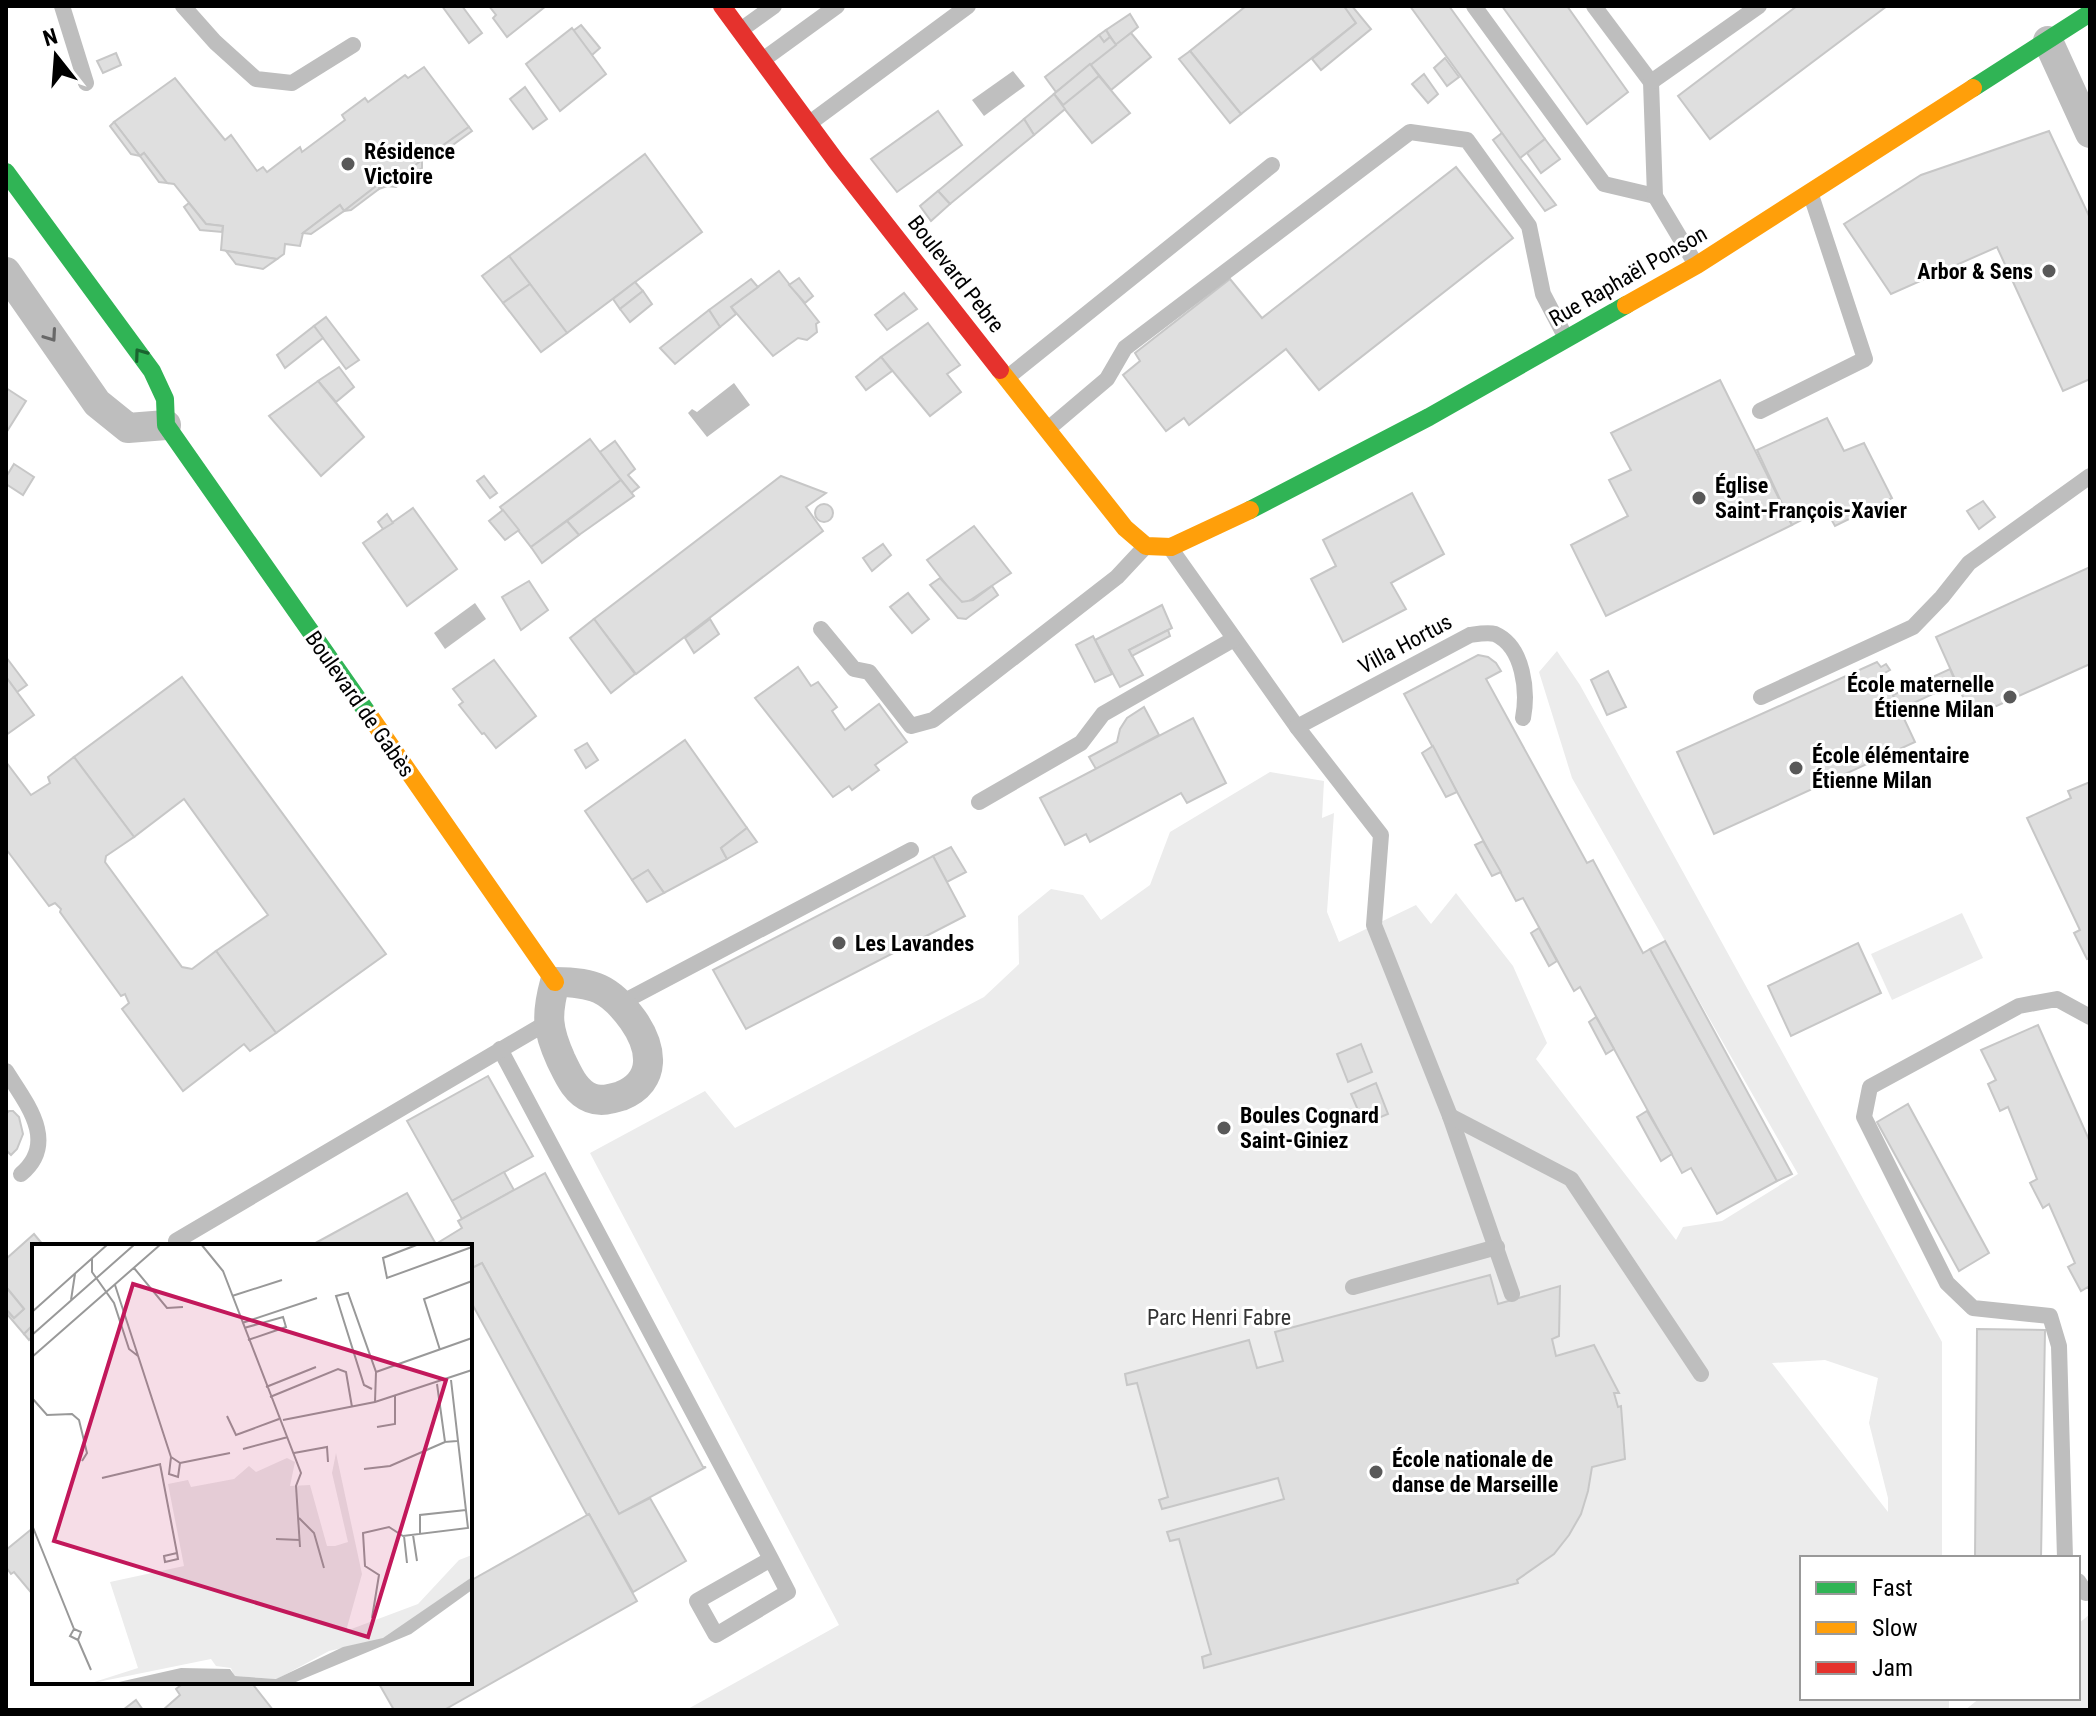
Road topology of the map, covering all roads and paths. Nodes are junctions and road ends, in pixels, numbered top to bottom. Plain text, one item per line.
1 (62, 6) edge
2 (183, 6) edge
3 (722, 6) edge
4 (774, 6) edge
5 (837, 6) edge
6 (968, 6) edge
7 (1474, 6) edge
8 (1594, 6) edge
9 (1759, 6) edge
10 (2090, 13) edge
11 (740, 30) junction
12 (2048, 41) junction
13 (353, 45) dead end
14 (763, 60) junction
15 (1651, 82) junction
16 (86, 83) dead end
17 (810, 123) junction
18 (2090, 133) edge
19 (1272, 165) dead end
20 (6, 172) edge
21 (1811, 193) junction
22 (1655, 196) junction
23 (1697, 265) junction
24 (6, 272) edge
25 (1567, 339) junction
26 (1007, 378) junction
27 (1760, 411) dead end
28 (166, 425) junction
29 (1047, 429) junction
30 (2090, 476) edge
31 (1146, 546) junction
32 (1171, 547) junction
33 (821, 629) dead end
34 (1234, 639) junction
35 (1761, 697) dead end
36 (1523, 718) dead end
37 (1297, 727) junction
38 (979, 802) dead end
39 (911, 850) dead end
40 (555, 982) junction
41 (621, 1003) junction
42 (2090, 1017) edge
43 (548, 1022) junction
44 (500, 1049) junction
45 (6, 1071) edge
46 (1450, 1116) junction
47 (21, 1174) dead end
48 (176, 1241) dead end
49 (1497, 1247) junction
50 (1353, 1287) dead end
51 (1512, 1294) dead end
52 (1701, 1374) dead end
53 (2065, 1556) edge
54 (771, 1559) junction

1 - 16 lane
2 - 13 lane
3 - 11 street, Boulevard Pebre
4 - 11 lane
5 - 14 lane
6 - 17 lane
7 - 22 lane
8 - 15 lane
9 - 15 lane
10 - 12 street, Rue Raphaël Ponson
11 - 14 street, Boulevard Pebre
12 - 18 street
12 - 21 street, Rue Raphaël Ponson
14 - 17 street, Boulevard Pebre
15 - 22 lane
17 - 26 street, Boulevard Pebre
19 - 26 lane
28 -> 20 street, Boulevard de Gabès
21 - 23 street, Rue Raphaël Ponson
21 - 27 lane
22 - 23 lane
23 - 25 street, Rue Raphaël Ponson
24 -> 28 street
25 - 29 lane
25 - 32 street, Rue Raphaël Ponson
26 - 29 street, Boulevard Pebre
28 - 40 street, Boulevard de Gabès
29 - 31 street, Boulevard Pebre
30 - 35 lane
31 - 32 street
31 - 33 lane
32 - 34 lane
34 - 37 lane
34 - 38 lane
36 - 37 lane, Villa Hortus
37 - 46 lane
39 - 41 lane
40 - 41 street
40 - 43 street
41 - 43 street
42 - 53 lane
43 - 44 lane
44 - 48 lane
44 - 54 lane
45 - 47 lane
46 - 49 lane
46 - 52 lane
49 - 50 lane
49 - 51 lane
54 - 54 lane

